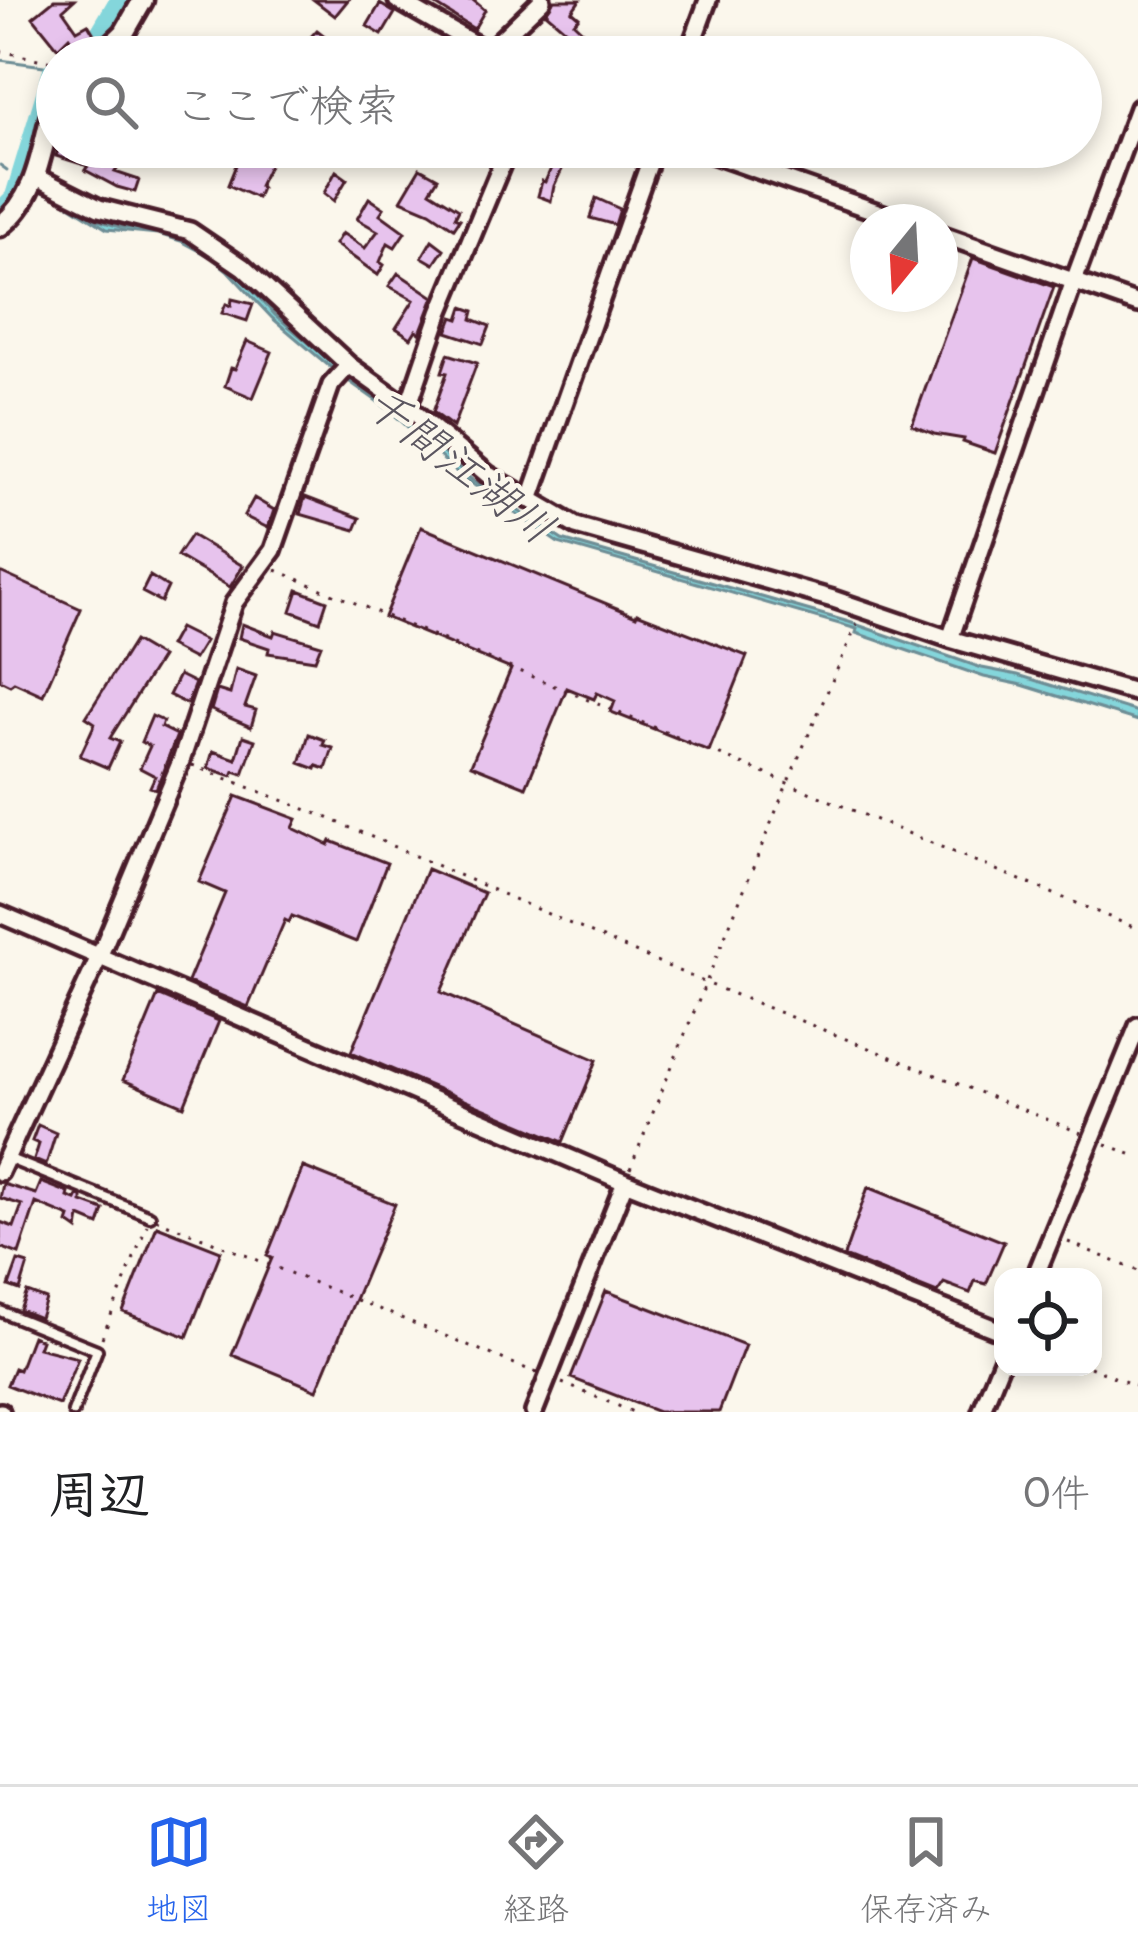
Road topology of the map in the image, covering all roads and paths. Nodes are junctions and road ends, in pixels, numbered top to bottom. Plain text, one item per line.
1 (143, 0) edge
2 (397, 0) edge
3 (542, 0) edge
4 (708, 0) edge
5 (121, 36) edge
6 (459, 36) edge
7 (509, 36) edge
8 (695, 36) edge
9 (0, 51) edge
10 (36, 57) edge
11 (1138, 108) edge
12 (37, 168) edge
13 (500, 168) edge
14 (648, 168) edge
15 (752, 168) edge
16 (35, 176) junction
17 (855, 204) edge
18 (0, 226) edge
19 (958, 240) edge
20 (1074, 281) junction
21 (1138, 304) edge
22 (349, 365) junction
23 (408, 407) junction
24 (530, 500) junction
25 (262, 565) junction
26 (864, 610) junction
27 (950, 639) junction
28 (1138, 693) edge
29 (181, 761) junction
30 (787, 784) junction
31 (0, 914) edge
32 (1138, 929) edge
33 (99, 957) junction
34 (706, 983) junction
35 (1138, 1026) edge
36 (1090, 1137) junction
37 (1138, 1157) edge
38 (3, 1165) edge
39 (625, 1182) junction
40 (150, 1216) junction
41 (1052, 1235) junction
42 (1039, 1268) edge
43 (1138, 1271) edge
44 (0, 1311) edge
45 (994, 1328) edge
46 (97, 1350) junction
47 (1102, 1372) edge
48 (996, 1376) edge
49 (548, 1377) junction
50 (1138, 1387) edge
51 (73, 1412) edge
52 (534, 1412) edge
53 (633, 1412) edge
54 (981, 1412) edge

1 - 5 street
2 - 6 street
3 - 7 street
4 - 8 street
9 - 10 path
11 - 20 street
12 - 16 street
13 - 23 street
14 - 24 street
15 - 17 street
16 - 18 street
16 - 22 street
19 - 20 street
20 - 21 street
20 - 27 street
22 - 23 street
22 - 25 street
23 - 24 street
24 - 26 street
25 - 29 street
25 - 30 path
26 - 27 street
26 - 30 path
27 - 28 street
29 - 33 street
29 - 34 path
30 - 32 path
30 - 34 path
31 - 33 street
33 - 38 street
33 - 39 street
34 - 36 path
34 - 39 path
35 - 36 street
36 - 37 path
36 - 41 street
38 - 40 lane
39 - 45 street
39 - 49 street
40 - 46 path
40 - 49 path
41 - 42 street
41 - 43 path
44 - 46 lane
46 - 51 lane
47 - 50 path
48 - 54 street
49 - 52 street
49 - 53 path

